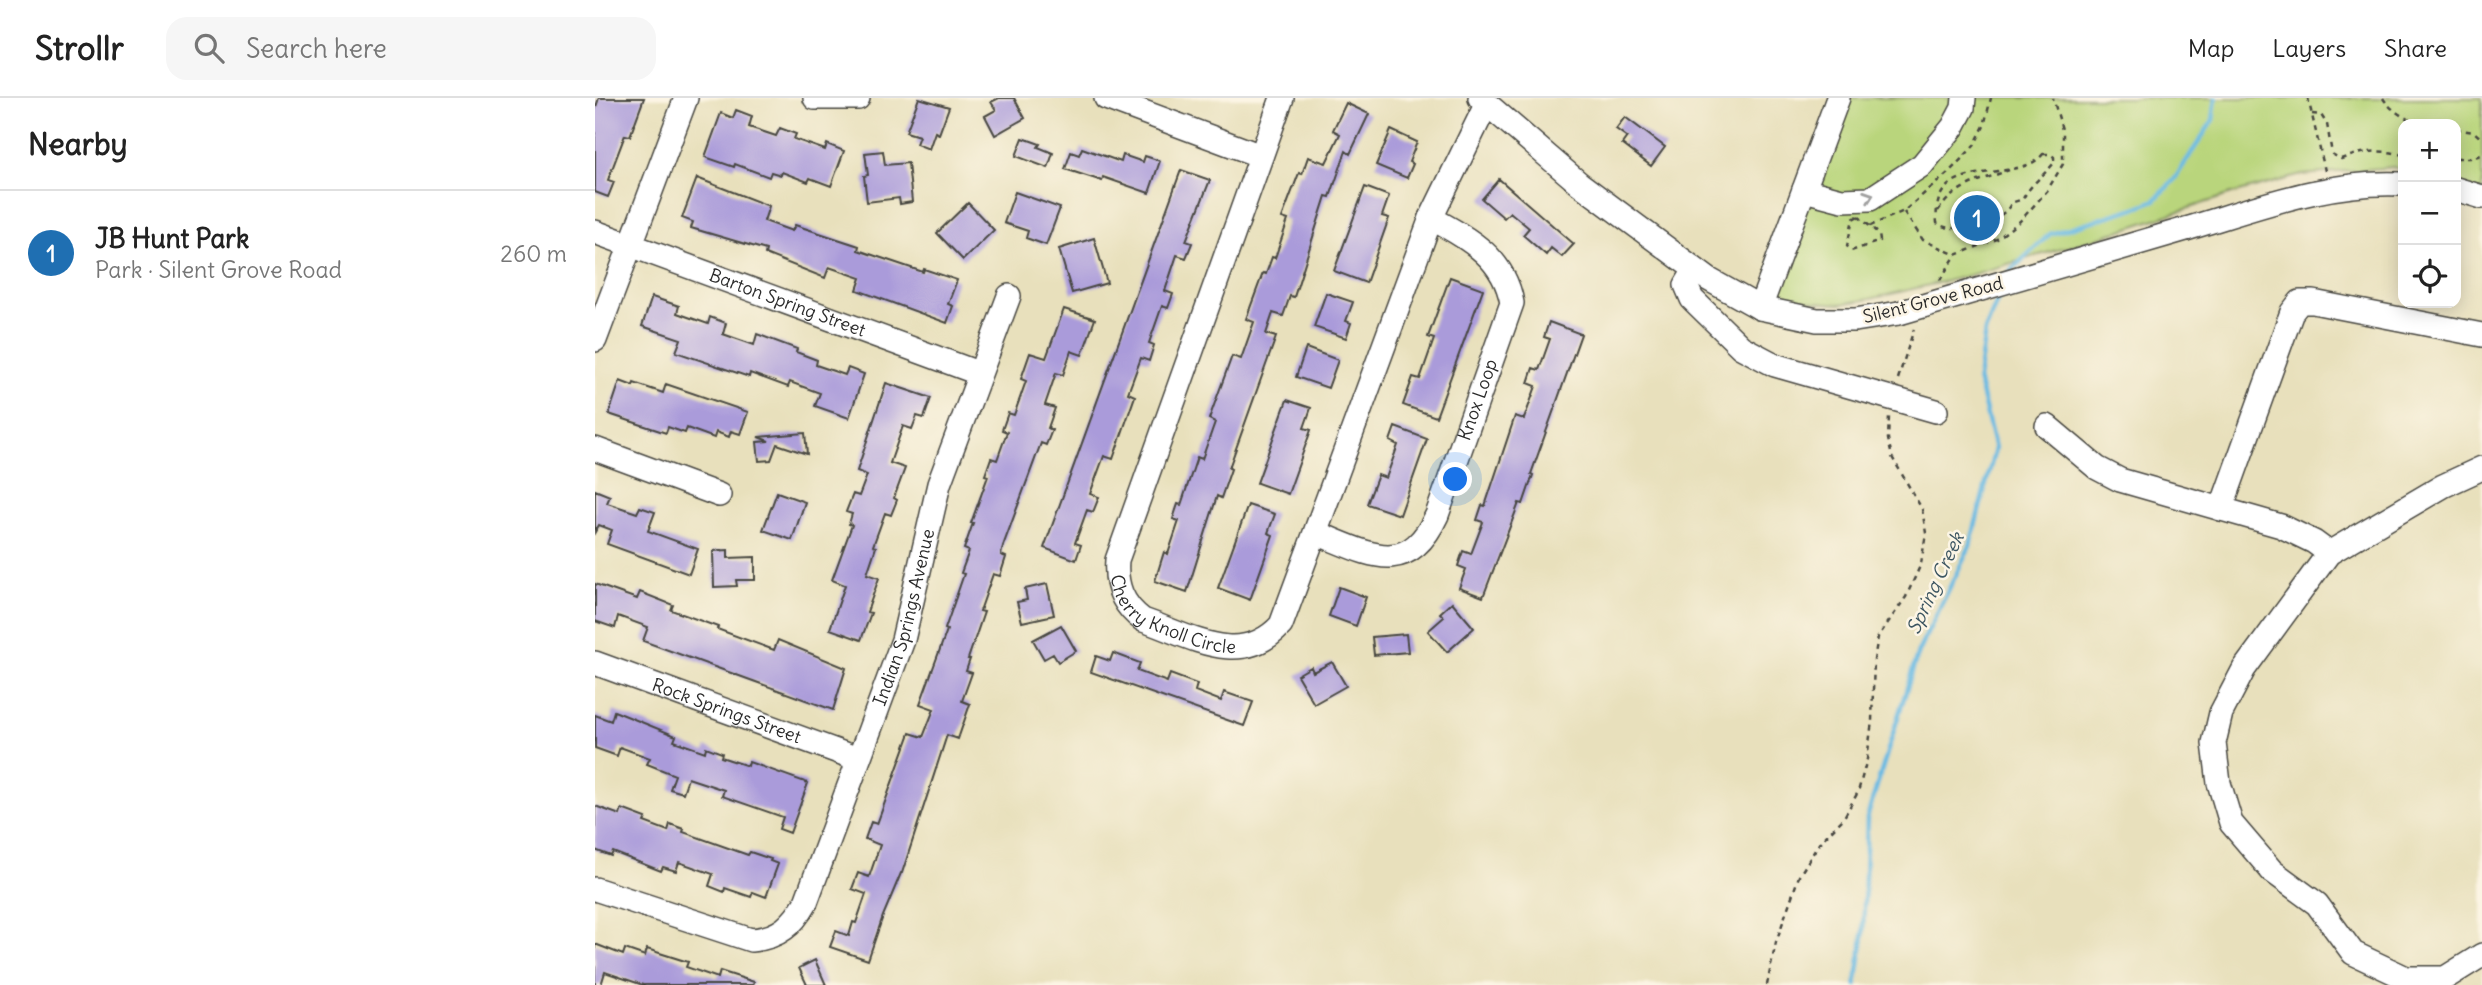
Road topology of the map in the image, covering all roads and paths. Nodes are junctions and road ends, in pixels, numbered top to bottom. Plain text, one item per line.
1 (686, 98) edge
2 (815, 98) edge
3 (858, 98) edge
4 (1106, 98) edge
5 (1282, 98) edge
6 (1838, 98) edge
7 (1964, 98) edge
8 (2053, 98) edge
9 (2308, 98) edge
10 (2383, 98) edge
11 (1483, 102) edge
12 (2312, 114) junction
13 (2409, 119) edge
14 (2461, 131) edge
15 (2482, 139) edge
16 (2398, 154) edge
17 (2482, 155) edge
18 (1261, 156) junction
19 (2461, 157) edge
20 (2015, 167) junction
21 (1948, 173) dead end
22 (1953, 182) junction
23 (2398, 184) edge
24 (2329, 188) junction
25 (1804, 190) junction
26 (2461, 191) edge
27 (2482, 197) edge
28 (1904, 211) dead end
29 (1937, 211) junction
30 (1431, 218) junction
31 (1852, 222) joint
32 (595, 232) edge
33 (629, 245) junction
34 (1956, 255) junction
35 (1695, 270) junction
36 (1937, 285) dead end
37 (1009, 296) dead end
38 (1760, 308) junction
39 (1907, 320) junction
40 (2482, 335) edge
41 (595, 340) edge
42 (978, 373) junction
43 (1893, 399) junction
44 (1936, 411) dead end
45 (2047, 426) dead end
46 (595, 449) edge
47 (2482, 468) edge
48 (719, 495) dead end
49 (2221, 509) junction
50 (1316, 533) junction
51 (2329, 552) junction
52 (595, 663) edge
53 (857, 759) junction
54 (595, 890) edge
55 (2482, 955) edge
56 (1767, 985) edge

1 - 33 street
2 - 3 street
4 - 18 street
5 - 18 street, Cherry Knoll Circle
6 - 25 street
25 -> 7 street
8 - 34 path
9 - 12 path
10 - 13 path
11 - 30 street, Cherry Knoll Circle
11 - 35 street, Silent Grove Road
12 - 16 path
12 - 24 path
14 - 15 path
17 - 19 path
18 - 50 street, Cherry Knoll Circle
20 - 22 path
20 - 29 path
20 - 29 path
21 - 22 path
22 - 29 path
23 - 24 street, Silent Grove Road
24 - 39 street, Silent Grove Road, bridge
25 - 38 street
26 - 27 street
28 - 34 path
30 - 50 street, Cherry Knoll Circle
30 - 50 street, Knox Loop
31 - 31 path
32 - 33 street, Barton Spring Street
33 - 41 street
33 - 42 street, Barton Spring Street
34 - 36 path
35 - 38 street, Silent Grove Road
35 - 43 street
37 - 42 street, Indian Springs Avenue
38 - 39 street, Silent Grove Road
39 - 43 path
40 - 49 street
42 - 53 street, Indian Springs Avenue
43 - 44 street
43 - 56 path
45 - 49 street
46 - 48 street
47 - 51 street
49 - 51 street
51 - 55 street
52 - 53 street, Rock Springs Street
53 - 54 street, Indian Springs Avenue

